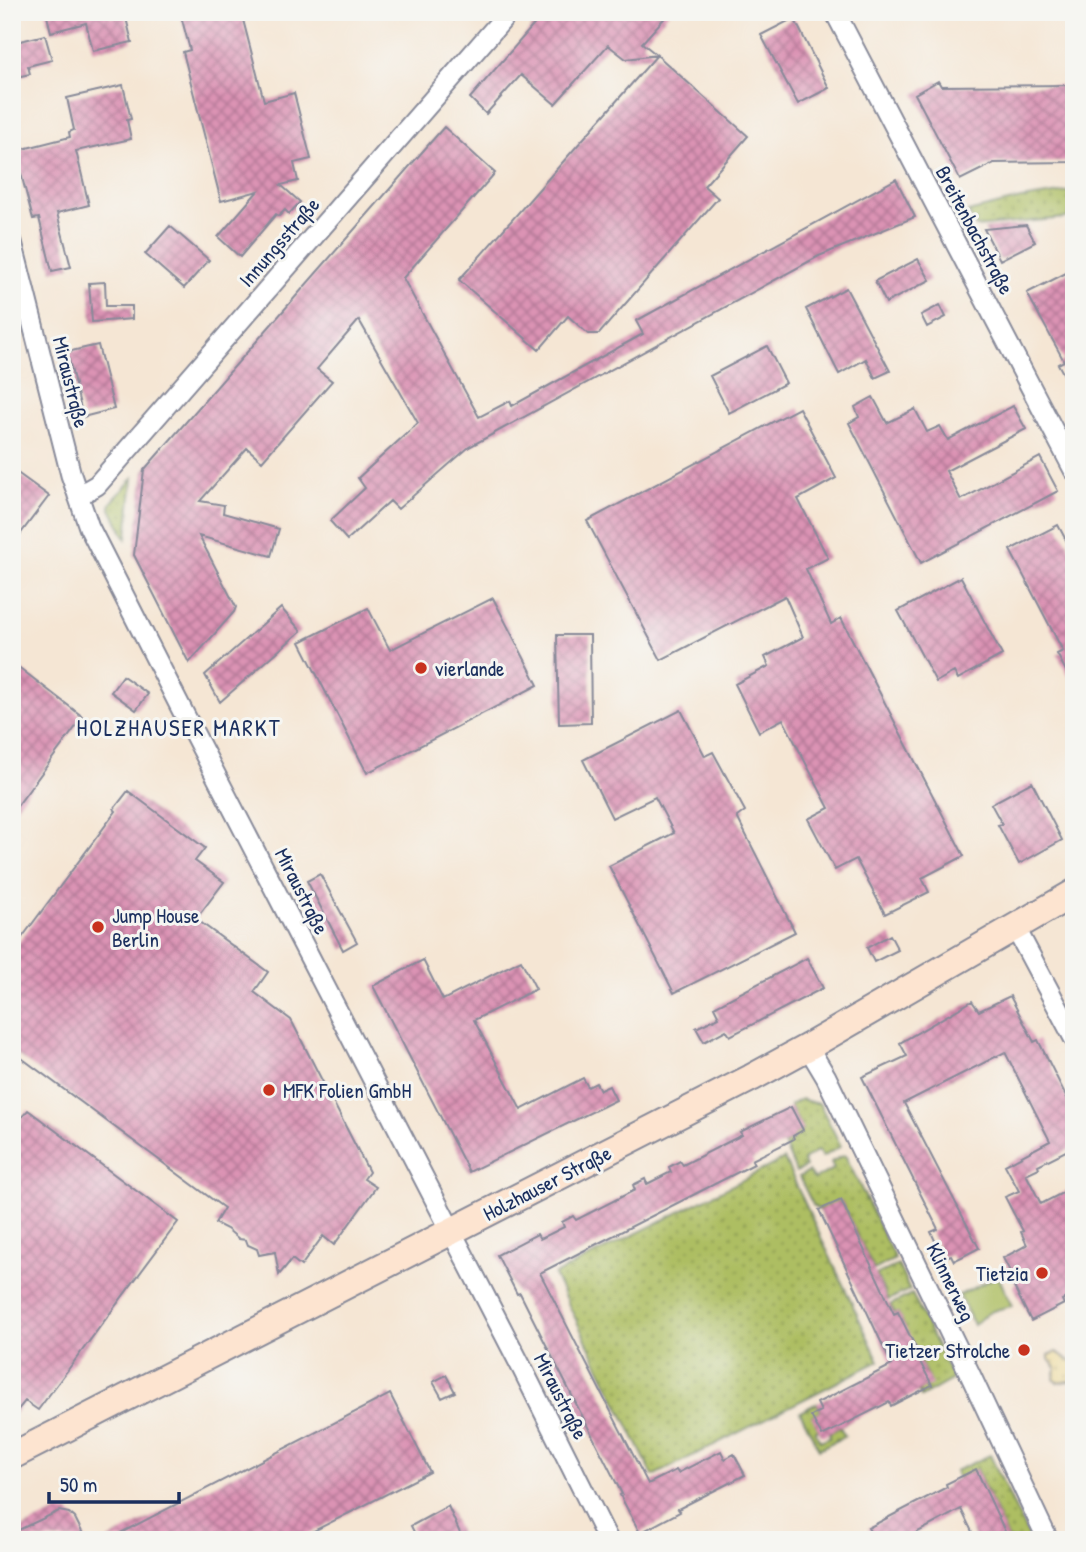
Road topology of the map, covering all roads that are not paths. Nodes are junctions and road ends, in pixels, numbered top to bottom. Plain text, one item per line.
1 (509, 12) edge
2 (835, 12) edge
3 (12, 242) edge
4 (1074, 470) edge
5 (78, 496) junction
6 (1074, 893) edge
7 (1015, 927) junction
8 (1074, 1038) edge
9 (808, 1047) junction
10 (451, 1232) junction
11 (12, 1456) edge
12 (608, 1540) edge
13 (1048, 1540) edge

1 - 5 street, Innungsstraße
2 - 4 street, Breitenbachstraße
3 - 5 street, Miraustraße
5 - 10 street, Miraustraße
6 - 7 main road, Holzhauser Straße
7 - 8 street
7 - 9 main road, Holzhauser Straße
9 - 10 main road, Holzhauser Straße
9 - 13 street, Klinnerweg
10 - 11 main road, Holzhauser Straße
10 - 12 street, Miraustraße

